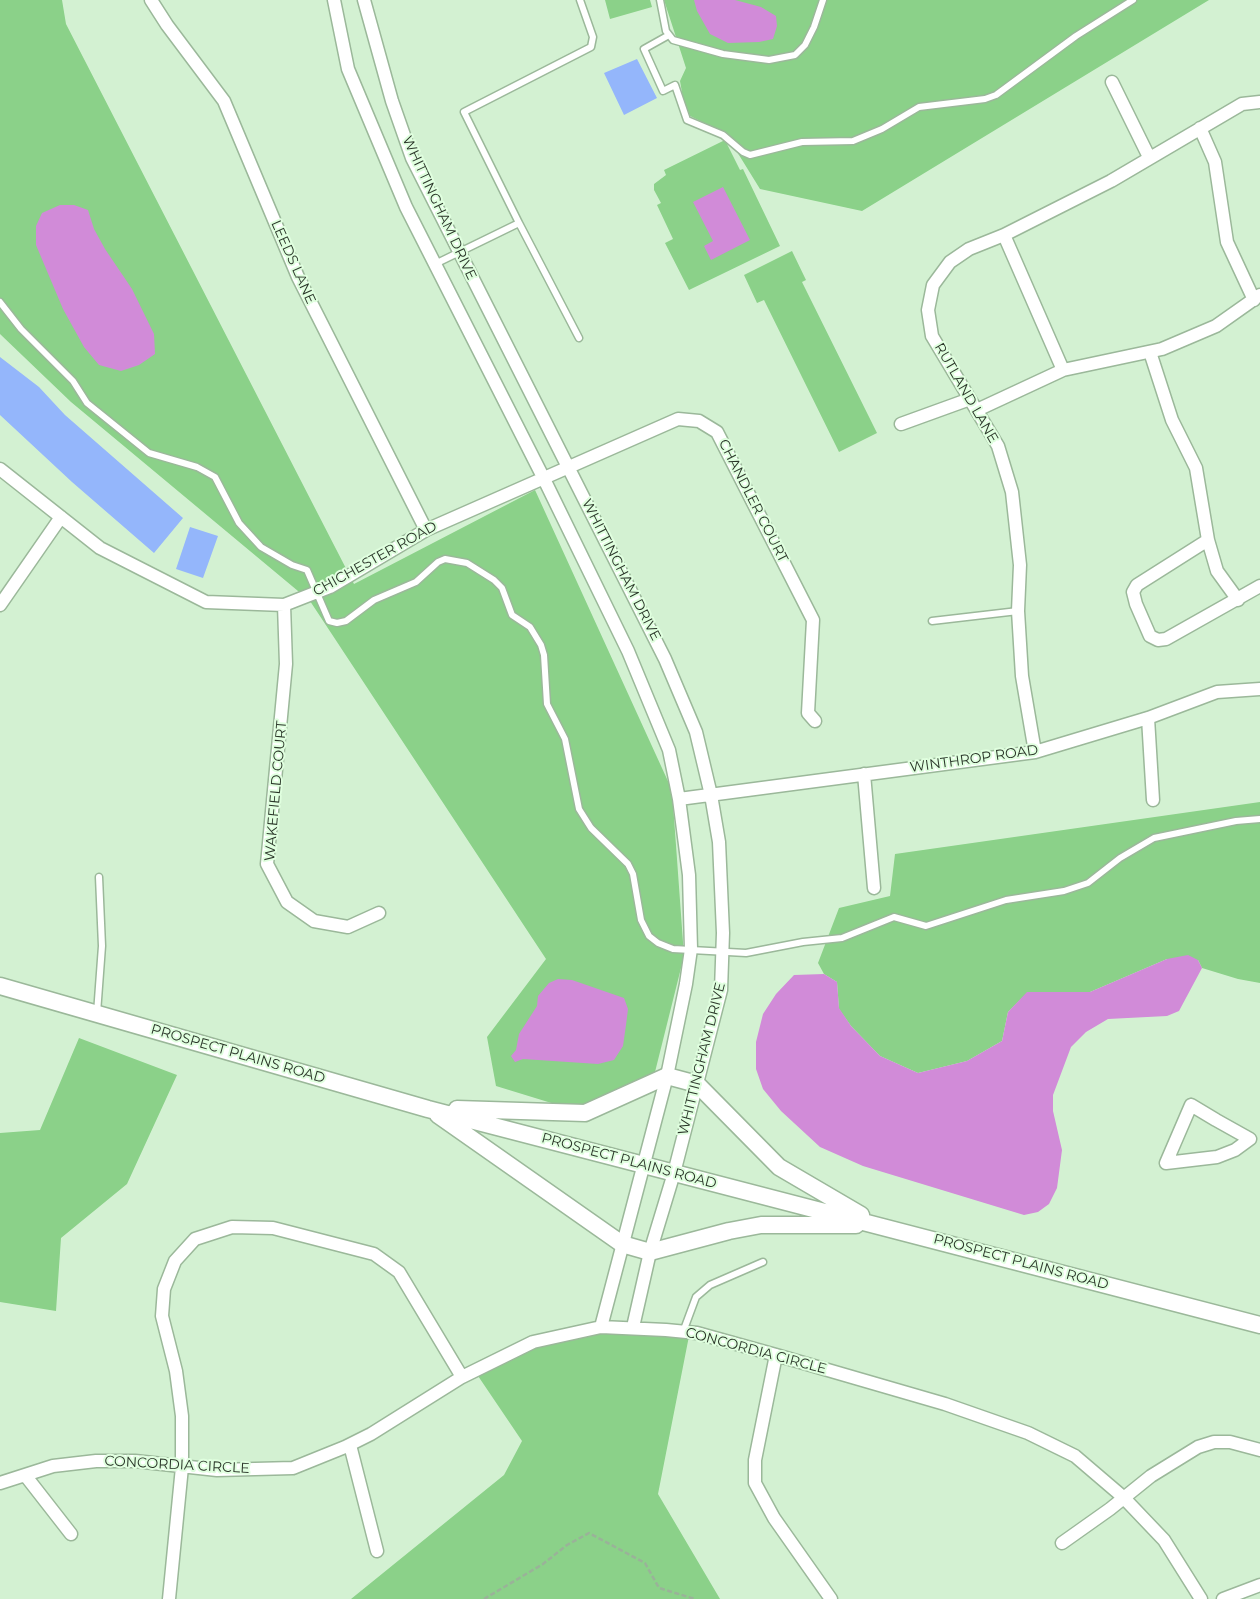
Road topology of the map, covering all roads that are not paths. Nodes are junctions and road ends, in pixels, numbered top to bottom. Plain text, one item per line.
1 (151, 0) edge
2 (334, 0) edge
3 (364, 0) edge
4 (580, 0) edge
5 (660, 0) edge
6 (823, 0) edge
7 (1133, 0) edge
8 (669, 35) junction
9 (1112, 82) dead end
10 (1260, 102) edge
11 (1200, 128) junction
12 (1150, 157) junction
13 (519, 223) junction
14 (1004, 236) junction
15 (459, 253) junction
16 (435, 264) junction
17 (1257, 297) edge
18 (0, 302) edge
19 (579, 338) dead end
20 (1150, 352) junction
21 (1063, 370) junction
22 (973, 404) junction
23 (901, 424) dead end
24 (569, 468) junction
25 (0, 469) edge
26 (544, 479) junction
27 (61, 517) junction
28 (426, 530) junction
29 (1208, 540) junction
30 (1260, 586) edge
31 (317, 592) junction
32 (1238, 600) junction
33 (0, 605) edge
34 (284, 605) junction
35 (1018, 611) junction
36 (932, 621) dead end
37 (1260, 689) edge
38 (1148, 718) junction
39 (815, 721) dead end
40 (1035, 752) junction
41 (864, 774) junction
42 (711, 794) junction
43 (680, 799) junction
44 (1153, 800) dead end
45 (1260, 819) edge
46 (99, 877) dead end
47 (874, 888) dead end
48 (379, 913) dead end
49 (691, 950) junction
50 (722, 950) junction
51 (0, 986) edge
52 (96, 1013) junction
53 (667, 1076) junction
54 (697, 1084) junction
55 (428, 1108) junction
56 (1255, 1141) edge
57 (644, 1164) junction
58 (674, 1172) junction
59 (880, 1225) junction
60 (622, 1244) junction
61 (650, 1252) junction
62 (763, 1262) dead end
63 (1260, 1325) edge
64 (601, 1327) junction
65 (633, 1327) junction
66 (684, 1332) junction
67 (776, 1355) junction
68 (462, 1377) junction
69 (350, 1444) junction
70 (1260, 1450) edge
71 (182, 1466) junction
72 (25, 1475) junction
73 (0, 1483) edge
74 (1123, 1497) junction
75 (70, 1534) dead end
76 (1062, 1543) dead end
77 (377, 1551) dead end
78 (1260, 1585) edge
79 (169, 1599) edge
80 (831, 1599) edge
81 (1201, 1599) edge
82 (1224, 1599) edge

1 - 28 street, LEEDS LANE
2 - 16 street, WHITTINGHAM DRIVE
3 - 15 street, WHITTINGHAM DRIVE
4 - 13 lane
5 - 8 lane
6 - 8 lane
7 - 8 lane
9 - 12 street
10 - 11 street, RUTLAND LANE
11 - 12 street, RUTLAND LANE
11 - 17 street
12 - 14 street, RUTLAND LANE
13 - 15 lane
13 - 19 lane
14 - 21 street
14 - 22 street, RUTLAND LANE
15 - 16 lane
15 - 24 street, WHITTINGHAM DRIVE
16 - 26 street, WHITTINGHAM DRIVE
17 - 20 street
18 - 31 lane
20 - 21 street
20 - 29 street
21 - 22 street
22 - 23 street
22 - 35 street, RUTLAND LANE
24 - 26 street, CHANDLER COURT
24 - 39 street, CHANDLER COURT
24 - 42 street, WHITTINGHAM DRIVE
25 - 27 street, CHICHESTER ROAD
26 - 28 street, CHICHESTER ROAD
26 - 43 street, WHITTINGHAM DRIVE
27 - 33 street
27 - 34 street, CHICHESTER ROAD
28 - 31 street, CHICHESTER ROAD
29 - 32 street
29 - 32 street
30 - 32 street
31 - 34 street, CHICHESTER ROAD
31 - 49 lane
34 - 48 street, WAKEFIELD COURT
35 - 36 lane
35 - 40 street, RUTLAND LANE
37 - 38 street, WINTHROP ROAD
38 - 40 street, WINTHROP ROAD
38 - 44 street
40 - 41 street, WINTHROP ROAD
41 - 42 street, WINTHROP ROAD
41 - 47 street
42 - 43 street, WINTHROP ROAD
42 - 50 street, WHITTINGHAM DRIVE
43 - 49 street, WHITTINGHAM DRIVE
45 - 50 lane
46 - 52 lane
49 - 50 lane
49 - 53 street, WHITTINGHAM DRIVE
50 - 54 street, WHITTINGHAM DRIVE
51 - 52 street, PROSPECT PLAINS ROAD
52 - 55 street, PROSPECT PLAINS ROAD
53 - 54 street
53 - 55 street
53 - 57 street, WHITTINGHAM DRIVE
54 - 58 street, WHITTINGHAM DRIVE
54 - 59 street
55 - 57 street, PROSPECT PLAINS ROAD
55 - 60 street
56 - 56 street
57 - 58 street, PROSPECT PLAINS ROAD
57 - 60 street, WHITTINGHAM DRIVE
58 - 59 street, PROSPECT PLAINS ROAD
58 - 61 street, WHITTINGHAM DRIVE
59 - 61 street
59 - 63 street, PROSPECT PLAINS ROAD
60 - 61 street
60 - 64 street, WHITTINGHAM DRIVE
61 - 65 street, WHITTINGHAM DRIVE
62 - 66 lane
64 - 65 street, CONCORDIA CIRCLE
64 - 68 street, CONCORDIA CIRCLE
65 - 66 street, CONCORDIA CIRCLE
66 - 67 street, CONCORDIA CIRCLE
67 - 74 street, CONCORDIA CIRCLE
67 - 80 street
68 - 69 street, CONCORDIA CIRCLE
68 - 71 street
69 - 71 street, CONCORDIA CIRCLE
69 - 77 street
70 - 74 street
71 - 72 street, CONCORDIA CIRCLE
71 - 79 street
72 - 73 street, CONCORDIA CIRCLE
72 - 75 street
74 - 76 street
74 - 81 street, CONCORDIA CIRCLE
78 - 82 street

